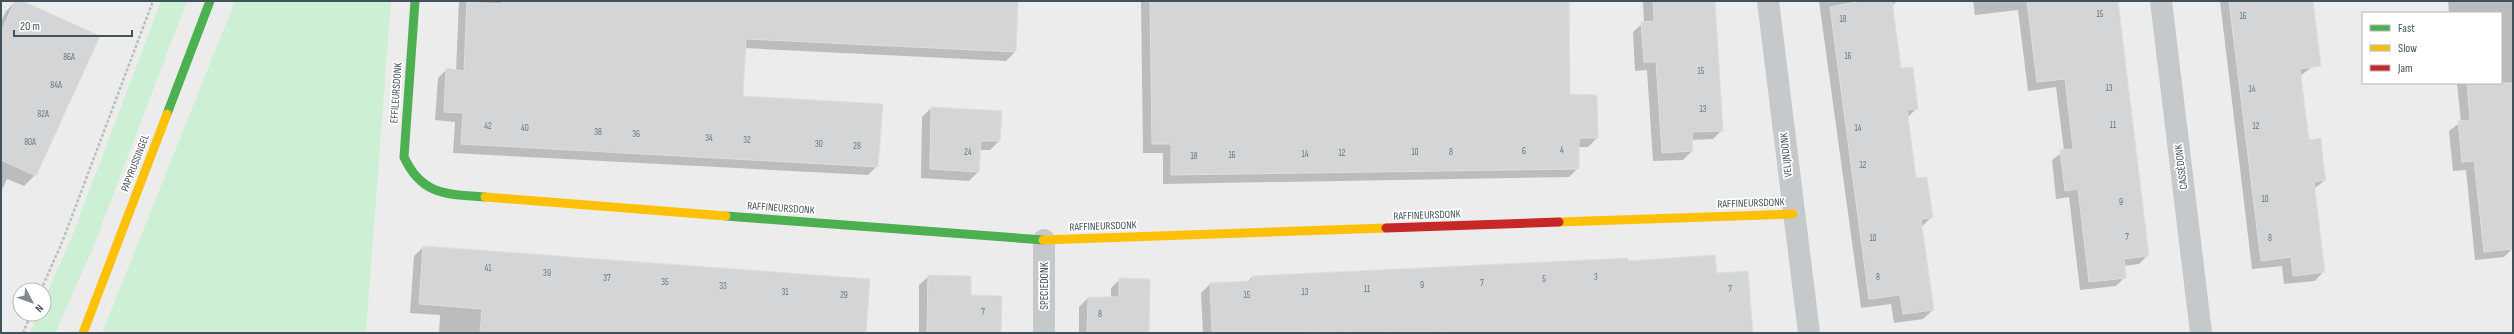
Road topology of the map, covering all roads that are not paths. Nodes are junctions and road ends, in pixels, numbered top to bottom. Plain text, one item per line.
1 (210, 1) edge
2 (415, 1) edge
3 (1768, 1) edge
4 (2161, 1) edge
5 (419, 183) joint
6 (1793, 214) junction
7 (1044, 240) junction
8 (83, 333) edge
9 (1044, 333) edge
10 (1809, 333) edge
11 (2201, 333) edge

1 - 8 street, PAPYRUSSINGEL
2 - 5 street, EFFILEURSDONK
3 - 6 street, VELIJNDONK
4 - 11 street, CASSÉDONK
5 - 7 street, RAFFINEURSDONK
6 - 7 street, RAFFINEURSDONK
6 - 10 street, VELIJNDONK
7 - 9 street, SPECIEDONK

